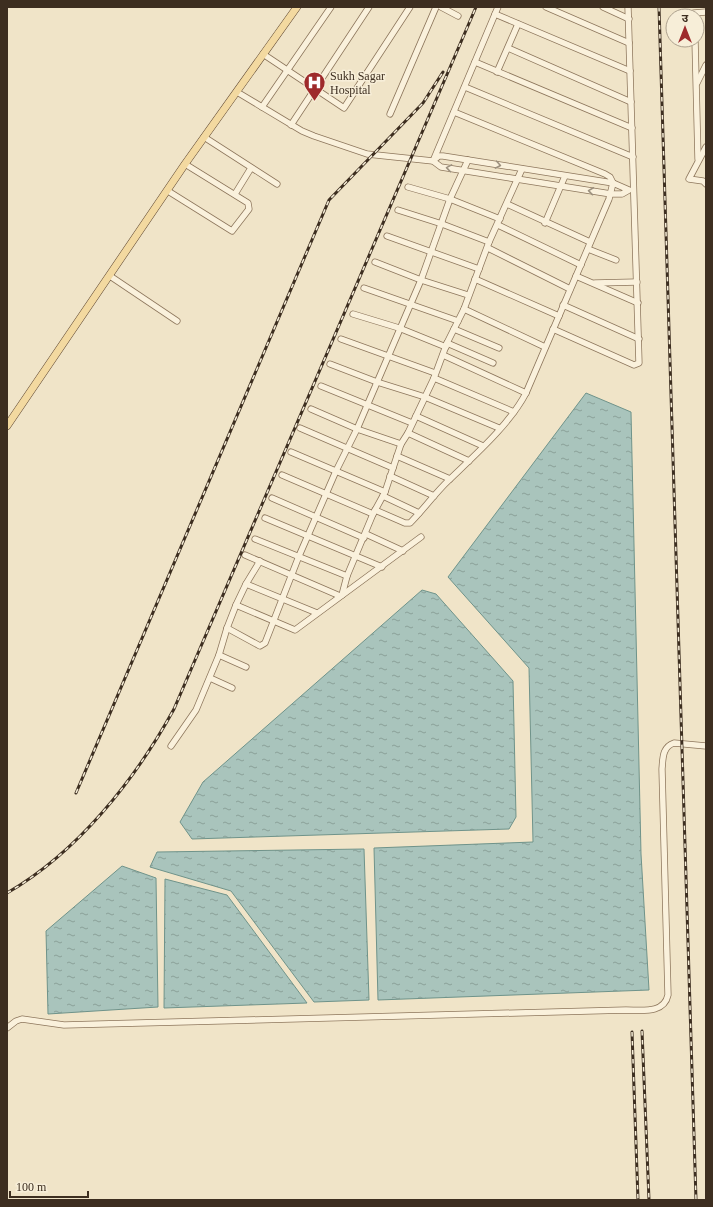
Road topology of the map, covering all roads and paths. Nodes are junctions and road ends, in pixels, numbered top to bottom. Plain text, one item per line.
1 (296, 7) edge
2 (331, 7) edge
3 (369, 7) edge
4 (410, 7) edge
5 (436, 7) edge
6 (441, 7) edge
7 (498, 7) edge
8 (546, 7) edge
9 (603, 7) edge
10 (628, 7) edge
11 (495, 14) junction
12 (458, 16) dead end
13 (629, 19) junction
14 (518, 24) junction
15 (629, 43) junction
16 (508, 48) junction
17 (695, 48) edge
18 (264, 54) junction
19 (475, 62) junction
20 (706, 65) edge
21 (287, 70) junction
22 (630, 71) junction
23 (497, 72) junction
24 (696, 83) junction
25 (465, 87) junction
26 (315, 89) junction
27 (237, 92) junction
28 (631, 102) junction
29 (262, 107) junction
30 (454, 112) junction
31 (390, 114) dead end
32 (291, 125) junction
33 (632, 128) junction
34 (204, 137) junction
35 (706, 147) edge
36 (633, 157) junction
37 (702, 157) edge
38 (433, 160) junction
39 (468, 160) junction
40 (185, 164) junction
41 (251, 168) junction
42 (522, 169) junction
43 (464, 170) junction
44 (565, 176) junction
45 (519, 179) junction
46 (613, 183) junction
47 (277, 184) dead end
48 (706, 184) edge
49 (408, 187) dead end
50 (560, 187) junction
51 (168, 191) junction
52 (235, 194) junction
53 (611, 194) junction
54 (450, 199) junction
55 (507, 204) junction
56 (398, 210) dead end
57 (500, 219) junction
58 (545, 222) junction
59 (442, 224) junction
60 (498, 225) junction
61 (387, 236) dead end
62 (590, 242) junction
63 (488, 245) junction
64 (588, 249) junction
65 (431, 254) junction
66 (616, 260) dead end
67 (375, 262) dead end
68 (580, 265) junction
69 (479, 269) junction
70 (110, 276) junction
71 (576, 276) junction
72 (476, 279) junction
73 (421, 280) junction
74 (637, 282) junction
75 (592, 283) junction
76 (364, 288) dead end
77 (570, 289) junction
78 (468, 294) junction
79 (409, 303) junction
80 (638, 303) junction
81 (563, 305) junction
82 (464, 309) junction
83 (353, 314) dead end
84 (559, 316) junction
85 (177, 321) dead end
86 (458, 321) junction
87 (399, 328) junction
88 (454, 328) junction
89 (553, 329) junction
90 (341, 339) dead end
91 (639, 339) junction
92 (447, 345) junction
93 (499, 348) dead end
94 (545, 348) junction
95 (443, 355) junction
96 (388, 357) junction
97 (492, 363) dead end
98 (330, 364) dead end
99 (435, 376) junction
100 (377, 382) junction
101 (321, 386) dead end
102 (526, 393) junction
103 (425, 397) junction
104 (367, 406) junction
105 (311, 409) dead end
106 (514, 412) junction
107 (416, 416) junction
108 (412, 423) junction
109 (7, 426) edge
110 (300, 428) dead end
111 (499, 428) junction
112 (357, 429) junction
113 (408, 434) junction
114 (401, 444) junction
115 (483, 446) junction
116 (347, 448) junction
117 (291, 452) dead end
118 (397, 456) junction
119 (469, 461) junction
120 (393, 468) junction
121 (336, 471) junction
122 (282, 475) dead end
123 (390, 476) junction
124 (450, 479) junction
125 (327, 494) junction
126 (384, 494) junction
127 (434, 496) junction
128 (272, 498) dead end
129 (374, 512) junction
130 (419, 513) junction
131 (316, 517) junction
132 (264, 518) dead end
133 (365, 536) junction
134 (308, 537) junction
135 (421, 537) dead end
136 (255, 539) dead end
137 (403, 551) junction
138 (245, 555) dead end
139 (299, 556) junction
140 (356, 557) junction
141 (260, 561) junction
142 (382, 567) junction
143 (291, 575) junction
144 (347, 576) junction
145 (246, 584) junction
146 (341, 596) junction
147 (282, 599) junction
148 (236, 605) junction
149 (317, 613) junction
150 (273, 621) junction
151 (226, 628) junction
152 (219, 655) junction
153 (246, 667) dead end
154 (210, 678) junction
155 (232, 688) dead end
156 (172, 746) dead end
157 (706, 746) edge
158 (7, 1028) edge

1 - 18 main road
2 - 21 street
3 - 26 street
4 - 26 street
5 - 31 street
6 - 12 street
7 - 11 street
8 - 15 street
9 - 13 street
10 - 13 street
11 - 14 street
11 - 19 street
13 - 15 street
14 - 16 street
14 - 22 street
15 - 22 street
16 - 23 street
16 - 28 street
17 - 24 street
18 - 21 street
18 - 27 main road
19 - 23 street
19 - 25 street
20 - 24 street
21 - 26 street
21 - 29 street
22 - 28 street
23 - 33 street
24 - 37 street
25 - 30 street
25 - 36 street
26 - 32 street
27 - 29 street
27 - 34 main road
28 - 33 street
29 - 32 street
30 - 38 street
30 - 46 street
32 - 38 street
33 - 36 street
34 - 40 main road
34 - 41 street
35 - 37 street
36 - 74 street
37 - 48 street
38 - 39 street
43 -> 38 street
39 -> 42 street
39 - 43 street
40 - 51 main road
40 - 52 street
41 - 47 street
41 - 52 street
42 - 44 street
42 - 45 street
43 - 45 street
43 - 54 street
44 - 46 street
44 - 50 street
45 - 50 street
45 - 55 street
46 - 53 street
46 - 53 street
49 - 54 street
53 -> 50 street
50 - 58 street
51 - 52 street
51 - 70 main road
53 - 62 street
54 - 57 street
54 - 59 street
55 - 57 street
55 - 58 street
56 - 59 street
57 - 60 street
58 - 62 street
59 - 63 street
59 - 65 street
60 - 63 street
60 - 68 street
61 - 65 street
62 - 64 street
63 - 69 street
63 - 77 street
64 - 66 street
64 - 68 street
65 - 69 street
65 - 73 street
67 - 73 street
68 - 71 street
69 - 72 street
70 - 85 street
70 - 109 main road
71 - 75 street
71 - 77 street
72 - 78 street
72 - 84 street
73 - 78 street
73 - 79 street
74 - 75 street
74 - 80 street
75 - 80 street
76 - 79 street
77 - 81 street
78 - 82 street
79 - 86 street
79 - 87 street
80 - 91 street
81 - 84 street
81 - 91 street
82 - 86 street
82 - 94 street
83 - 87 street
84 - 89 street
86 - 88 street
87 - 92 street
87 - 96 street
88 - 92 street
88 - 93 street
89 - 91 street
89 - 94 street
90 - 96 street
92 - 95 street
92 - 97 street
94 - 102 street
95 - 99 street
95 - 102 street
96 - 99 street
96 - 100 street
98 - 100 street
99 - 103 street
99 - 106 street
100 - 103 street
100 - 104 street
101 - 104 street
102 - 106 street
103 - 107 street
103 - 111 street
104 - 108 street
104 - 112 street
105 - 112 street
106 - 111 street
107 - 108 street
107 - 115 street
108 - 113 street
110 - 116 street
111 - 115 street
112 - 114 street
112 - 116 street
113 - 114 street
113 - 119 street
114 - 118 street
115 - 119 street
116 - 120 street
116 - 121 street
117 - 121 street
118 - 120 street
118 - 124 street
119 - 124 street
120 - 123 street
121 - 125 street
121 - 126 street
122 - 125 street
123 - 126 street
123 - 127 street
124 - 127 street
125 - 129 street
125 - 131 street
126 - 129 street
126 - 130 street
127 - 130 street
128 - 131 street
129 - 130 street
129 - 133 street
131 - 133 street
131 - 134 street
132 - 134 street
133 - 137 street
133 - 140 street
134 - 139 street
134 - 140 street
135 - 137 street
136 - 139 street
137 - 142 street
138 - 141 street
139 - 143 street
139 - 144 street
140 - 142 street
140 - 144 street
141 - 143 street
141 - 145 street
142 - 146 street
143 - 146 street
143 - 147 street
144 - 146 street
145 - 147 street
145 - 148 street
146 - 149 street
147 - 149 street
147 - 150 street
148 - 150 street
148 - 151 street
149 - 150 street
150 - 151 street
151 - 152 street
152 - 153 street
152 - 154 street
154 - 155 street
154 - 156 street
157 - 158 street

